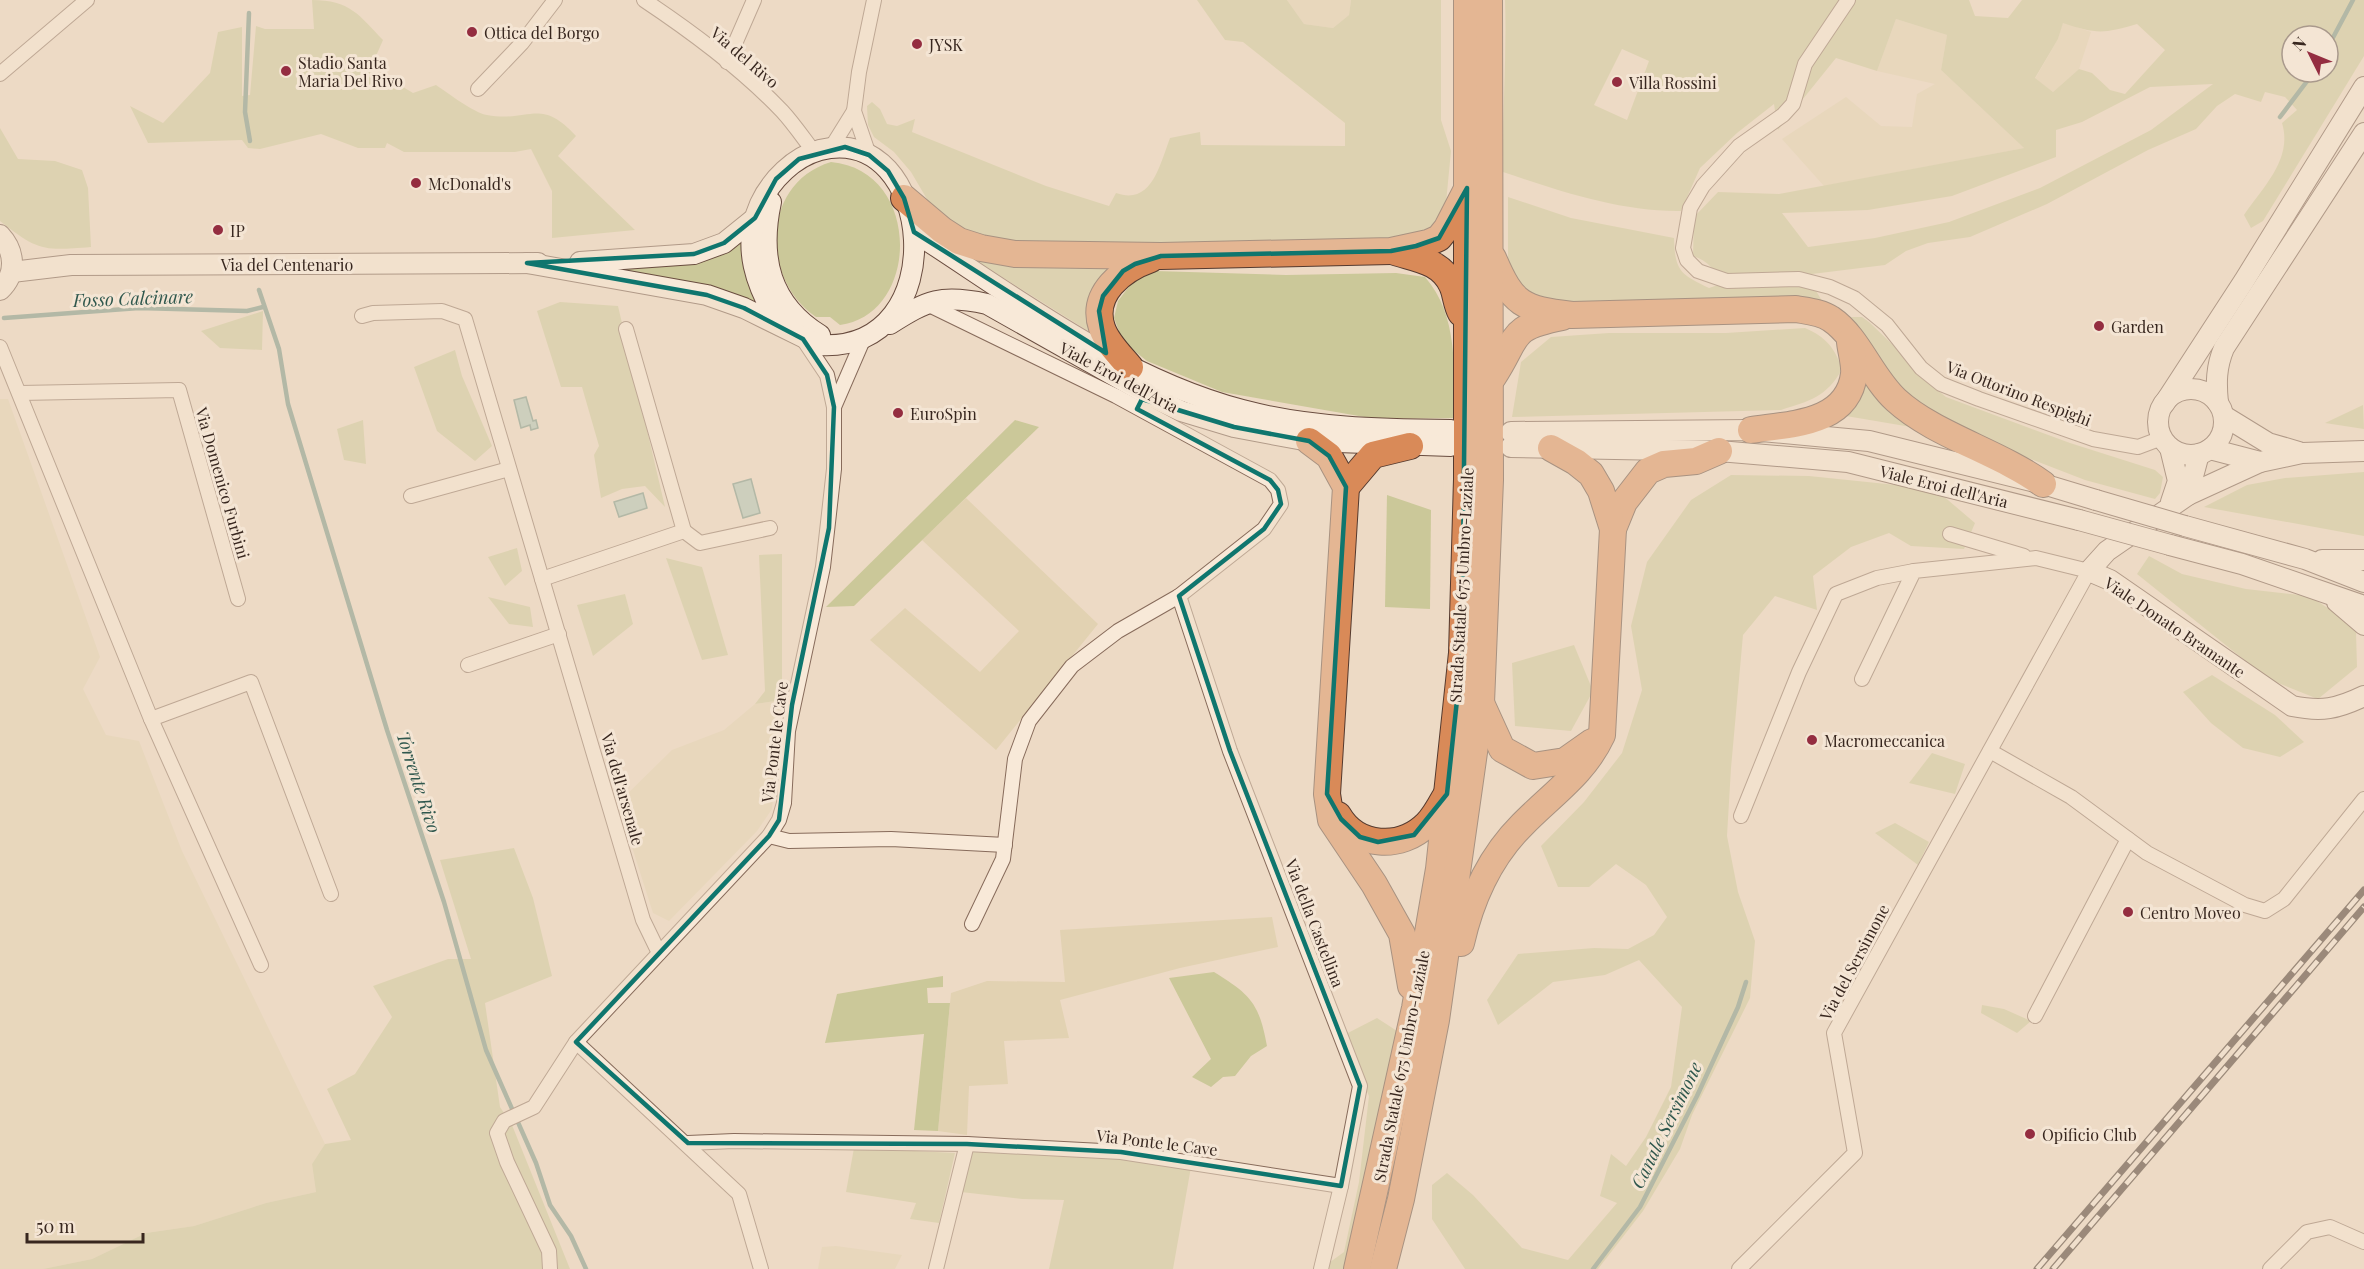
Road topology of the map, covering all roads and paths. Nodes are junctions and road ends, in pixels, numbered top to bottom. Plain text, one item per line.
1 (87, 0) edge
2 (555, 0) edge
3 (644, 0) edge
4 (754, 0) edge
5 (874, 0) edge
6 (1467, 0) edge
7 (1489, 0) edge
8 (1845, 1) edge
9 (728, 62) junction
10 (0, 74) edge
11 (2364, 87) edge
12 (478, 89) dead end
13 (854, 111) junction
14 (2364, 132) edge
15 (1478, 148) junction
16 (823, 150) junction
17 (868, 155) junction
18 (776, 179) junction
19 (1479, 194) junction
20 (904, 198) junction
21 (755, 218) junction
22 (914, 232) junction
23 (3, 238) edge
24 (1390, 251) junction
25 (1491, 252) junction
26 (1161, 256) junction
27 (527, 263) junction
28 (47, 266) junction
29 (12, 272) junction
30 (0, 290) edge
31 (924, 303) junction
32 (1572, 315) junction
33 (362, 316) dead end
34 (1468, 323) junction
35 (779, 324) junction
36 (626, 329) dead end
37 (869, 337) junction
38 (1849, 338) junction
39 (803, 339) junction
40 (841, 342) junction
41 (0, 347) edge
42 (1130, 367) junction
43 (1491, 380) junction
44 (20, 393) junction
45 (2164, 404) junction
46 (834, 407) junction
47 (2221, 410) junction
48 (1751, 430) junction
49 (1309, 441) junction
50 (2166, 443) junction
51 (1410, 446) junction
52 (1551, 448) junction
53 (1719, 451) junction
54 (2204, 452) junction
55 (2364, 452) edge
56 (2302, 453) junction
57 (2260, 462) junction
58 (509, 469) junction
59 (2043, 484) junction
60 (1346, 487) junction
61 (2188, 495) junction
62 (411, 496) dead end
63 (2167, 510) junction
64 (770, 528) dead end
65 (1613, 529) junction
66 (684, 531) junction
67 (1950, 534) dead end
68 (2032, 559) junction
69 (2305, 559) junction
70 (2364, 560) edge
71 (1914, 571) junction
72 (2089, 571) junction
73 (542, 579) junction
74 (2364, 582) edge
75 (2326, 593) junction
76 (1179, 596) junction
77 (238, 599) dead end
78 (2364, 606) edge
79 (2364, 625) edge
80 (559, 634) junction
81 (468, 665) dead end
82 (1862, 679) dead end
83 (2364, 685) edge
84 (2358, 699) edge
85 (1481, 703) junction
86 (151, 719) junction
87 (1602, 735) junction
88 (1990, 751) junction
89 (1327, 794) junction
90 (1447, 794) junction
91 (2364, 799) edge
92 (1741, 816) dead end
93 (769, 836) junction
94 (2128, 839) junction
95 (1005, 845) junction
96 (331, 894) dead end
97 (972, 924) dead end
98 (658, 952) junction
99 (261, 965) dead end
100 (1425, 1014) junction
101 (2035, 1016) dead end
102 (576, 1042) junction
103 (688, 1143) junction
104 (967, 1144) junction
105 (1341, 1186) junction
106 (2364, 1242) edge
107 (550, 1269) edge
108 (761, 1269) edge
109 (936, 1269) edge
110 (1321, 1269) edge
111 (1357, 1269) edge
112 (1383, 1269) edge
113 (1739, 1269) edge
114 (2270, 1269) edge

1 - 10 street
2 - 12 street
3 - 9 street, Via del Rivo
4 - 9 street
5 - 13 street
6 - 15 highway, Strada Statale 675 Umbro-Laziale
7 - 15 highway, Strada Statale 675 Umbro-Laziale
8 - 50 street, Via Ottorino Respighi
9 - 16 street, Via del Rivo
11 - 45 main road
13 - 16 street
13 - 17 street
14 - 47 main road
15 - 19 highway, Strada Statale 675 Umbro-Laziale
16 - 17 main road
16 - 18 main road
17 - 20 main road
18 - 21 main road
18 - 40 main road
19 - 24 highway
19 - 25 highway, Strada Statale 675 Umbro-Laziale
19 - 34 highway, Strada Statale 675 Umbro-Laziale
20 - 22 main road
20 - 26 highway
21 - 27 main road
21 - 35 main road
22 - 37 main road
22 - 42 main road, Viale Eroi dell'Aria
23 - 28 main road
23 - 29 main road
24 - 26 highway
24 - 34 highway
25 - 32 highway
25 - 43 highway, Strada Statale 675 Umbro-Laziale
26 - 42 highway
27 - 28 main road, Via del Centenario
27 - 35 main road
28 - 29 main road, Via del Centenario
29 - 30 main road
31 - 37 main road, Viale Eroi dell'Aria
31 - 49 main road, Viale Eroi dell'Aria
31 - 76 street
32 - 38 highway
32 - 43 highway
33 - 58 street, Via dell'arsenale
34 - 90 highway, Strada Statale 675 Umbro-Laziale
35 - 39 main road
36 - 66 street
37 - 40 main road
37 - 46 street, Via Ponte le Cave
38 - 48 highway
38 - 59 highway
39 - 40 main road
39 - 46 street, Via Ponte le Cave
41 - 44 street
42 - 51 main road, Viale Eroi dell'Aria
43 - 85 highway, Strada Statale 675 Umbro-Laziale
44 - 77 street, Via Domenico Furbini
44 - 86 street
45 - 47 main road, Viale Donato Bramante
45 - 50 main road
46 - 93 street, Via Ponte le Cave
47 - 54 main road
47 - 56 main road, Viale Donato Bramante
48 - 52 main road, Viale Eroi dell'Aria
48 - 59 main road, Viale Eroi dell'Aria
49 - 51 main road, Viale Eroi dell'Aria
49 - 60 highway
50 - 54 main road, Viale Donato Bramante
50 - 63 main road
51 - 60 highway
52 - 53 main road, Viale Eroi dell'Aria
52 - 65 highway
53 - 65 highway
53 - 75 main road, Viale Eroi dell'Aria, bridge
54 - 57 main road, Viale Donato Bramante
54 - 61 main road
55 - 56 main road, Viale Donato Bramante
56 - 57 main road, Viale Donato Bramante
57 - 61 main road, Viale Donato Bramante
58 - 62 street
58 - 73 street, Via dell'arsenale
59 - 69 main road, Viale Eroi dell'Aria, bridge
60 - 89 highway
61 - 63 main road, Viale Donato Bramante
63 - 72 main road, Viale Donato Bramante
64 - 66 street
65 - 87 highway
66 - 73 street
67 - 68 street
68 - 71 street
68 - 72 street
69 - 70 main road
69 - 74 main road, Viale Eroi dell'Aria
71 - 82 street
71 - 92 street
72 - 84 main road, Viale Donato Bramante
72 - 88 street, Via del Sersimone
73 - 80 street, Via dell'arsenale
75 - 78 main road, Viale Eroi dell'Aria
75 - 79 main road
76 - 95 street
76 - 105 street, Via della Castellina
80 - 81 street
80 - 98 street, Via dell'arsenale
83 - 84 main road, Viale Donato Bramante
85 - 87 highway
85 - 100 highway, Strada Statale 675 Umbro-Laziale
86 - 96 street
86 - 99 street
87 - 100 highway
88 - 94 street
88 - 113 street, Via del Sersimone
89 - 90 highway
89 - 100 highway
90 - 100 highway, Strada Statale 675 Umbro-Laziale
91 - 94 street
93 - 95 street
93 - 98 street, Via Ponte le Cave
94 - 101 street
95 - 97 street
98 - 102 street, Via Ponte le Cave
100 - 111 highway, Strada Statale 675 Umbro-Laziale
100 - 112 highway, Strada Statale 675 Umbro-Laziale
102 - 103 street
102 - 107 street, Via Ponte le Cave
103 - 104 street, Via Ponte le Cave
103 - 108 street
104 - 105 street, Via Ponte le Cave
104 - 109 street
105 - 110 street, Via della Castellina
106 - 114 street

